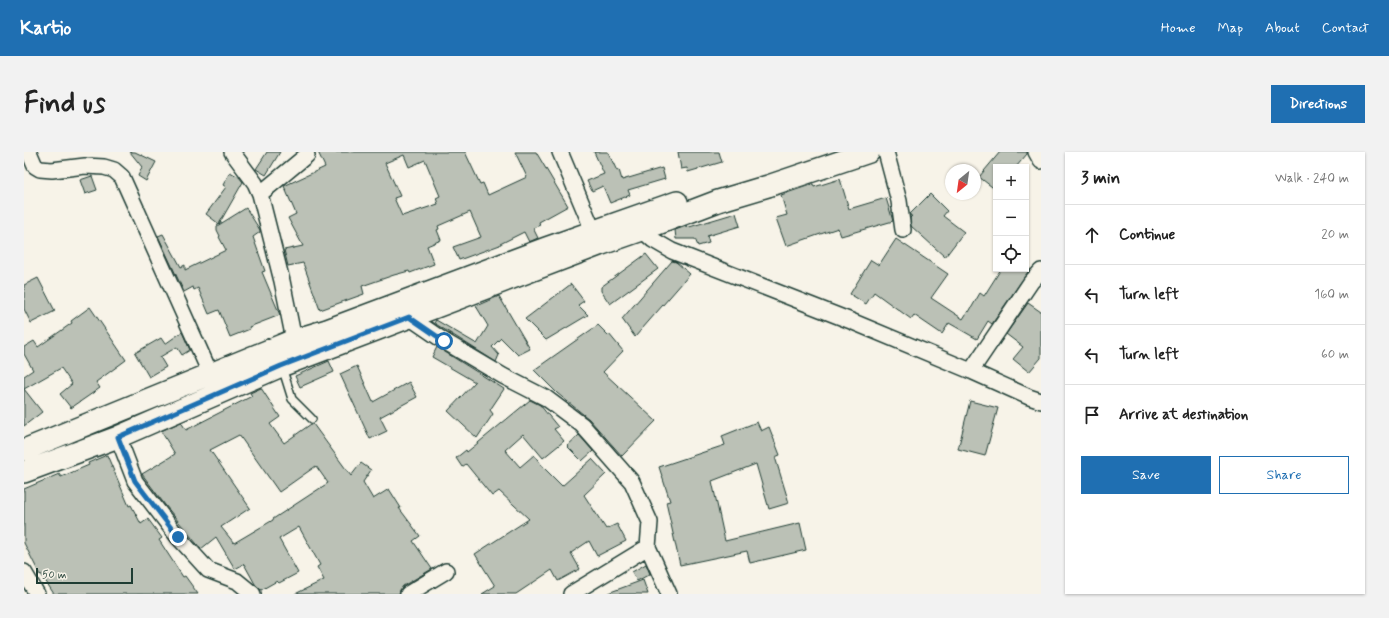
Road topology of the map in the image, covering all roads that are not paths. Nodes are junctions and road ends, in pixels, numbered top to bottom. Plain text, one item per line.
1 (29, 152) edge
2 (232, 152) edge
3 (560, 152) edge
4 (832, 152) edge
5 (869, 152) edge
6 (886, 152) edge
7 (1036, 152) edge
8 (307, 156) dead end
9 (1041, 161) edge
10 (260, 194) junction
11 (642, 230) junction
12 (903, 230) dead end
13 (596, 238) junction
14 (1041, 271) edge
15 (409, 317) junction
16 (294, 340) junction
17 (281, 366) junction
18 (971, 371) junction
19 (210, 373) junction
20 (1041, 401) edge
21 (312, 419) dead end
22 (118, 437) junction
23 (24, 450) edge
24 (24, 472) edge
25 (648, 547) junction
26 (446, 571) dead end
27 (24, 572) edge
28 (37, 594) edge
29 (253, 594) edge
30 (408, 594) edge
31 (571, 594) edge
32 (669, 594) edge

1 - 19 street
2 - 10 street
3 - 13 street
4 - 13 main road
5 - 11 main road
6 - 12 street
7 - 9 street
8 - 10 street
10 - 16 street
11 - 13 main road
11 - 18 street
13 - 15 main road
13 - 16 main road
14 - 18 street
15 - 17 main road
15 - 25 street
16 - 19 main road
17 - 21 lane
17 - 22 main road
18 - 20 street
19 - 23 main road
22 - 24 main road
22 - 29 street
25 - 31 street
25 - 32 street
26 - 30 street
27 - 28 street

